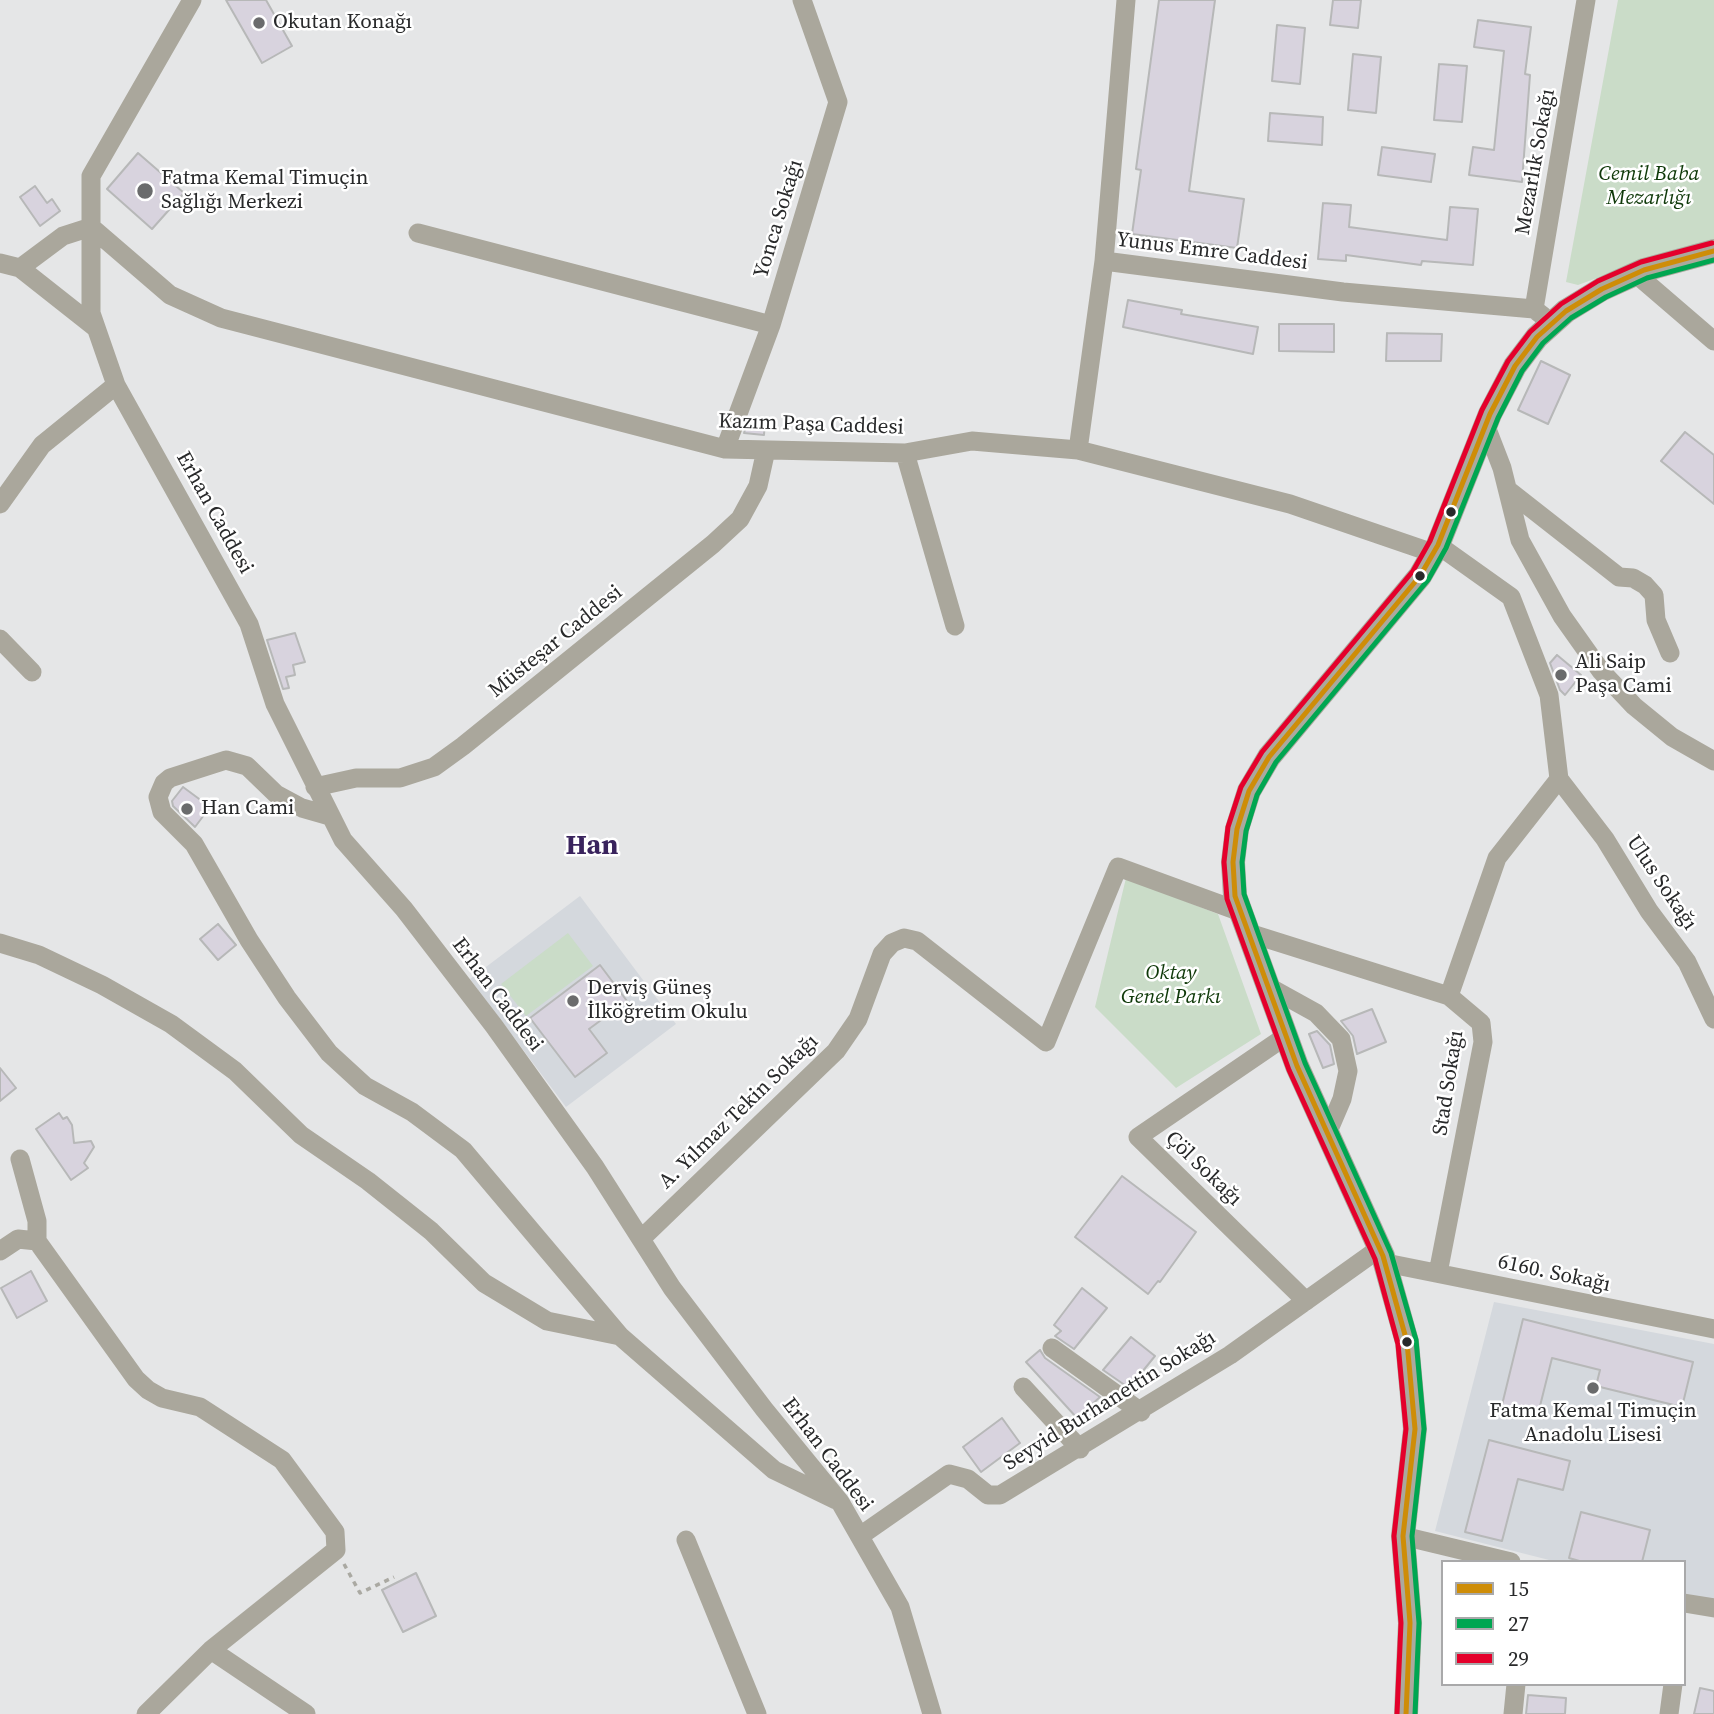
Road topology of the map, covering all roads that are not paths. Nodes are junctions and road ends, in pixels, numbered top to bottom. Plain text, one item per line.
1 (192, 0) edge
2 (802, 0) edge
3 (1126, 0) edge
4 (1586, 0) edge
5 (91, 227) junction
6 (418, 233) dead end
7 (1714, 251) edge
8 (1104, 261) junction
9 (0, 263) edge
10 (20, 268) junction
11 (1636, 274) junction
12 (1542, 316) junction
13 (771, 325) junction
14 (96, 328) junction
15 (1714, 341) edge
16 (116, 385) junction
17 (1485, 424) junction
18 (725, 449) junction
19 (766, 450) junction
20 (1078, 450) junction
21 (905, 453) junction
22 (1508, 490) junction
23 (0, 505) edge
24 (1435, 549) junction
25 (956, 626) dead end
26 (0, 639) edge
27 (1670, 653) dead end
28 (32, 672) dead end
29 (1714, 761) edge
30 (1559, 779) junction
31 (315, 787) junction
32 (330, 816) junction
33 (1245, 922) junction
34 (0, 943) edge
35 (1269, 987) junction
36 (1449, 996) junction
37 (1714, 1019) edge
38 (1286, 1036) junction
39 (1327, 1135) junction
40 (20, 1159) dead end
41 (640, 1238) junction
42 (37, 1241) junction
43 (0, 1251) edge
44 (1383, 1255) junction
45 (1438, 1273) junction
46 (1306, 1301) junction
47 (1714, 1329) edge
48 (620, 1336) junction
49 (1052, 1348) dead end
50 (1023, 1387) dead end
51 (1141, 1412) junction
52 (1080, 1449) junction
53 (840, 1502) junction
54 (860, 1536) junction
55 (1403, 1536) junction
56 (686, 1540) dead end
57 (1501, 1560) edge
58 (1686, 1603) edge
59 (1714, 1608) edge
60 (211, 1650) junction
61 (1516, 1686) edge
62 (1672, 1686) edge
63 (146, 1714) edge
64 (306, 1714) edge
65 (757, 1714) edge
66 (932, 1714) edge
67 (1406, 1714) edge
68 (1513, 1714) edge
69 (1669, 1714) edge

1 - 5 street, Erhan Caddesi
2 - 13 street, Yonca Sokağı
3 - 8 street, Yunus Emre Caddesi
4 - 12 street, Mezarlık Sokağı
5 - 10 street
5 - 14 street, Erhan Caddesi
5 - 18 street, Kazım Paşa Caddesi
6 - 13 street
7 - 11 main road
8 - 12 street, Yunus Emre Caddesi
8 - 20 street
9 - 10 street
10 - 14 street
11 - 12 main road
11 - 15 street
12 - 17 main road
13 - 18 street, Yonca Sokağı
14 - 16 street, Erhan Caddesi
16 - 23 street
16 - 31 street, Erhan Caddesi
17 - 22 street
17 - 24 main road
18 - 19 street, Kazım Paşa Caddesi
19 - 21 street, Kazım Paşa Caddesi
19 - 31 street, Müsteşar Caddesi
20 - 21 street, Kazım Paşa Caddesi
20 - 24 street, Kazım Paşa Caddesi
21 - 25 street
22 - 27 street
22 - 29 street
24 - 30 street, Kazım Paşa Caddesi
24 - 33 main road
26 - 28 street
30 - 36 street
30 - 37 street, Ulus Sokağı
31 - 32 street, Erhan Caddesi
32 - 41 street, Erhan Caddesi
32 - 48 street
33 - 35 main road
33 - 36 street, Stad Sokağı
33 - 41 street, A. Yılmaz Tekin Sokağı
34 - 48 street
35 - 38 main road
35 - 39 street
36 - 45 street, Stad Sokağı
38 - 39 main road
38 - 46 street, Çöl Sokağı
39 - 44 main road
40 - 42 street
41 - 53 street, Erhan Caddesi
42 - 43 street
42 - 60 street
44 - 45 street, 6160. Sokağı
44 - 46 street, Seyyid Burhanettin Sokağı
44 - 55 main road
45 - 47 street, 6160. Sokağı
46 - 51 street, Seyyid Burhanettin Sokağı
48 - 53 street
49 - 51 street
50 - 52 street
51 - 52 street, Seyyid Burhanettin Sokağı
52 - 54 street, Seyyid Burhanettin Sokağı
53 - 54 street, Erhan Caddesi
54 - 66 street, Erhan Caddesi
55 - 57 street
55 - 67 main road
56 - 65 street
58 - 59 street
60 - 63 street
60 - 64 street
61 - 68 street
62 - 69 street

